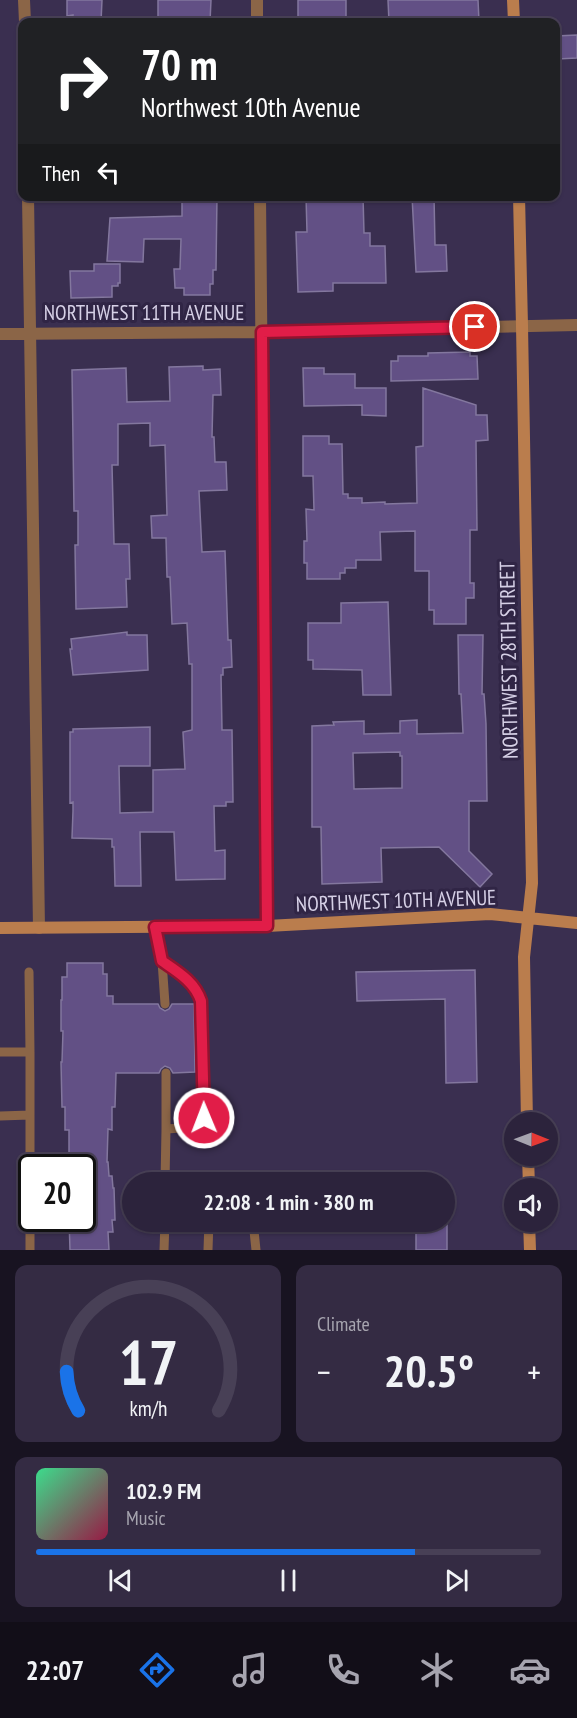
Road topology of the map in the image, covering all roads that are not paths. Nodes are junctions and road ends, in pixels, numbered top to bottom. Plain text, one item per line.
1 (24, 0) edge
2 (257, 0) edge
3 (513, 0) edge
4 (25, 18) edge
5 (257, 18) edge
6 (514, 18) edge
7 (28, 201) edge
8 (260, 201) edge
9 (519, 201) edge
10 (577, 325) edge
11 (522, 326) junction
12 (262, 332) junction
13 (30, 333) junction
14 (0, 334) edge
15 (528, 918) junction
16 (577, 923) edge
17 (267, 926) junction
18 (155, 927) junction
19 (0, 928) edge
20 (39, 928) junction
21 (162, 961) junction
22 (29, 972) dead end
23 (165, 1004) dead end
24 (0, 1052) edge
25 (30, 1052) junction
26 (166, 1073) dead end
27 (527, 1112) edge
28 (30, 1115) junction
29 (0, 1116) edge
30 (166, 1128) junction
31 (165, 1172) edge
32 (165, 1232) edge
33 (209, 1232) edge
34 (254, 1232) edge
35 (529, 1232) edge
36 (30, 1250) edge
37 (164, 1250) edge
38 (208, 1250) edge
39 (256, 1250) edge
40 (530, 1250) edge

1 - 4 street
2 - 5 street
3 - 6 street
7 - 13 street
8 - 12 street
9 - 11 street, NORTHWEST 28TH STREET
10 - 11 street, NORTHWEST 11TH AVENUE
11 - 12 street, NORTHWEST 11TH AVENUE
11 - 15 street, NORTHWEST 28TH STREET
12 - 13 street, NORTHWEST 11TH AVENUE
12 - 17 street
13 - 14 street, NORTHWEST 11TH AVENUE
13 - 20 street
15 - 16 street, NORTHWEST 10TH AVENUE
15 - 17 street, NORTHWEST 10TH AVENUE
15 - 27 street, NORTHWEST 28TH STREET
17 - 18 street, NORTHWEST 10TH AVENUE
18 - 20 street, NORTHWEST 10TH AVENUE
18 - 21 lane
19 - 20 street, NORTHWEST 10TH AVENUE
21 - 23 lane
21 - 30 lane
22 - 25 lane
24 - 25 lane
25 - 28 lane
26 - 30 lane
28 - 29 lane
28 - 36 lane
30 - 31 lane
32 - 37 lane
33 - 38 lane
34 - 39 lane
35 - 40 street

